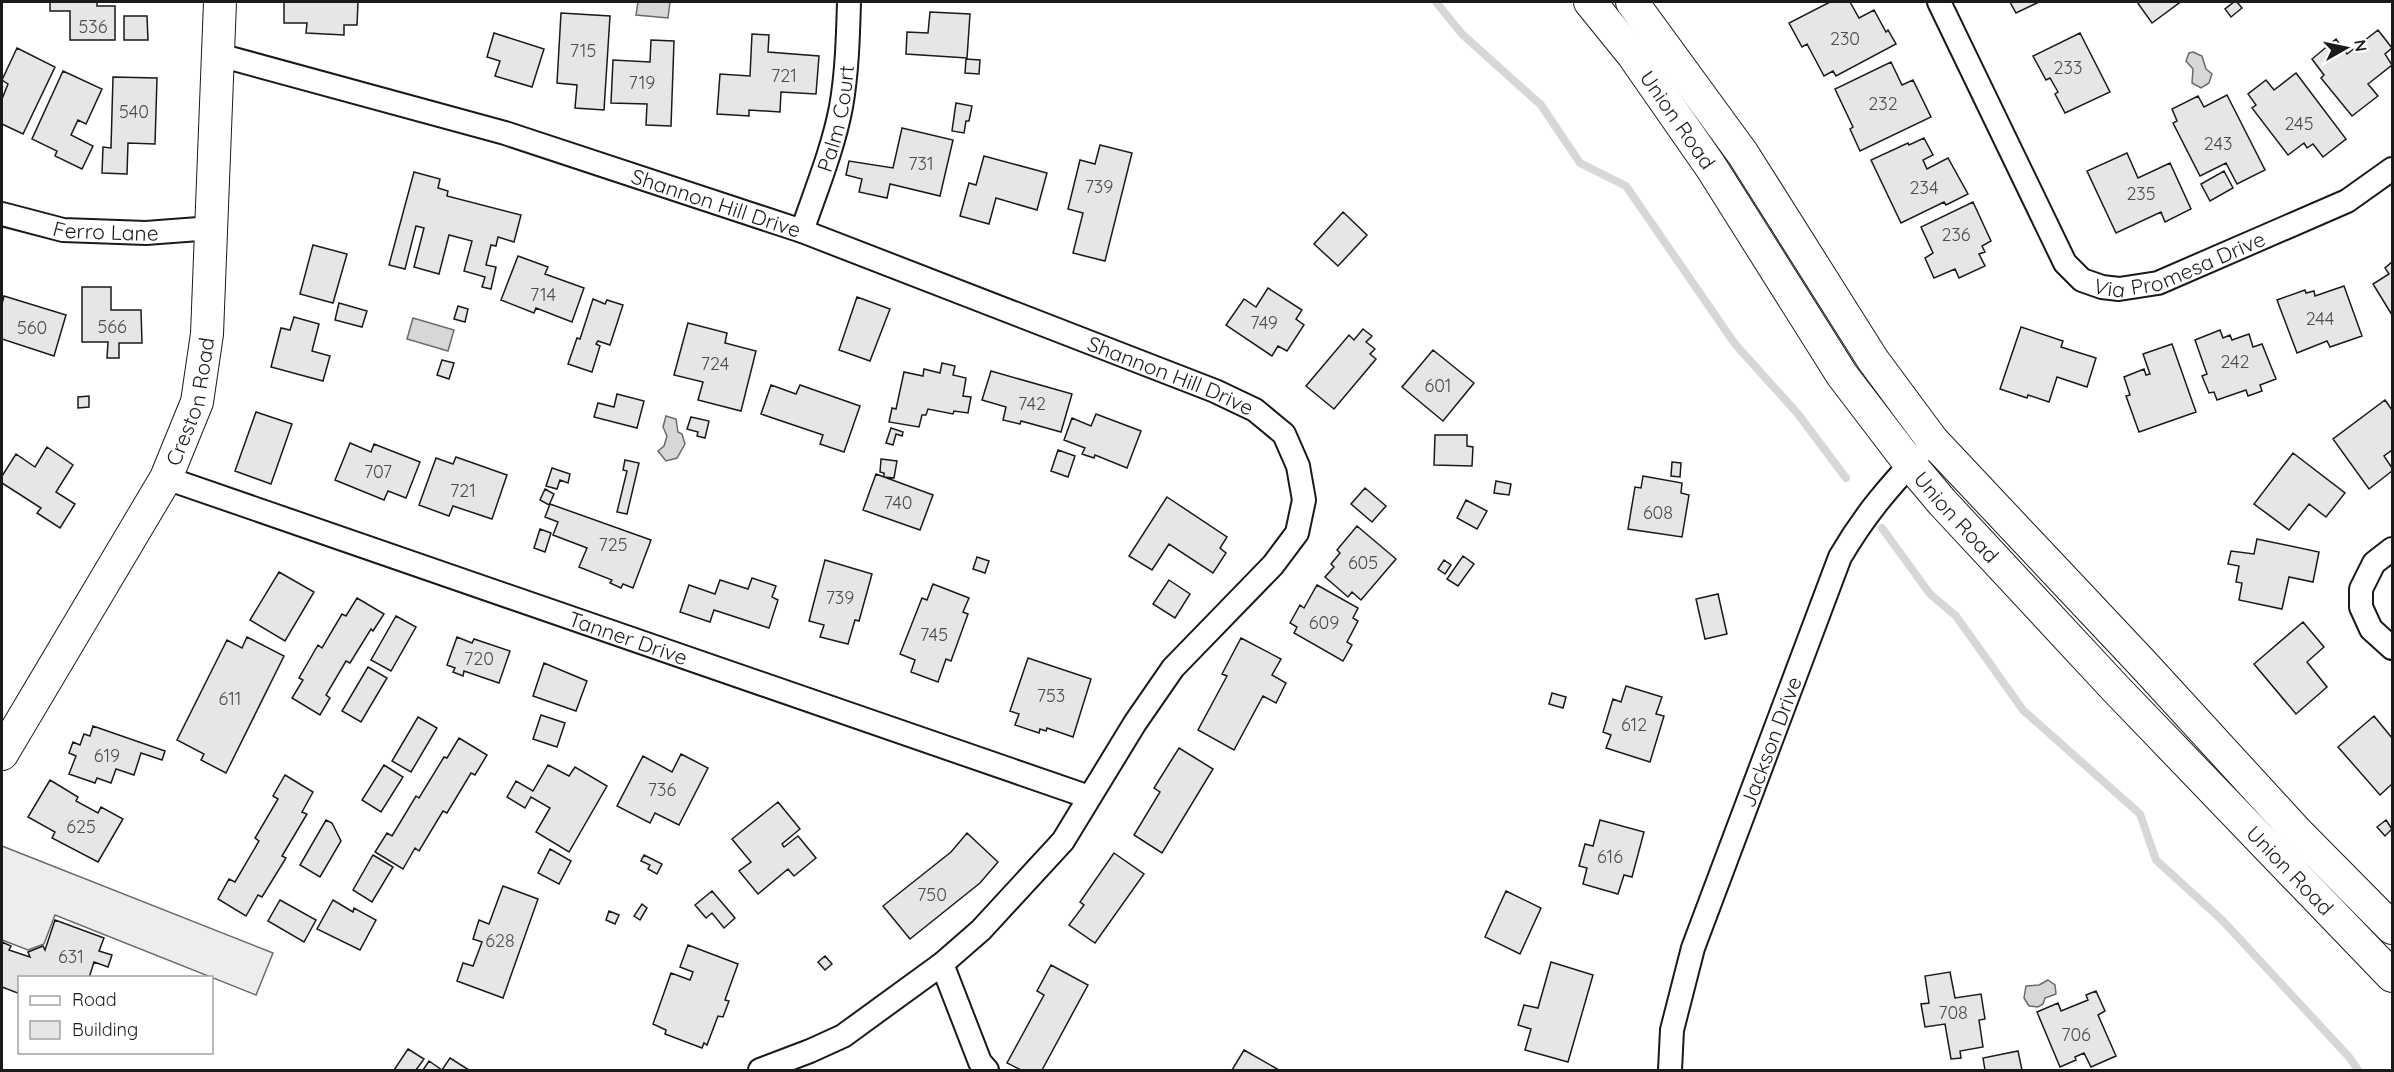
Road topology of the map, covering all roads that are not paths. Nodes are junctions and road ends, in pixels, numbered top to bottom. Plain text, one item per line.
1 (220, 2) edge
2 (849, 2) edge
3 (1590, 2) edge
4 (1632, 2) edge
5 (1939, 2) edge
6 (219, 55) junction
7 (2392, 169) edge
8 (2, 214) edge
9 (212, 228) junction
10 (802, 231) junction
11 (1933, 441) junction
12 (1910, 464) junction
13 (166, 478) junction
14 (2392, 549) edge
15 (2392, 648) edge
16 (2, 754) edge
17 (1089, 797) junction
18 (2392, 928) edge
19 (942, 964) junction
20 (2392, 976) edge
21 (760, 1071) edge
22 (987, 1071) edge
23 (1670, 1071) edge

1 - 6 main road, Creston Road
2 - 10 street, Palm Court
3 - 12 main road, Union Road
4 - 11 main road, Union Road
5 - 7 street, Via Promesa Drive
6 - 9 main road, Creston Road
6 - 10 street, Shannon Hill Drive
8 - 9 street, Ferro Lane
9 - 13 main road, Creston Road
10 - 17 street, Shannon Hill Drive
11 - 12 street, Jackson Drive
11 - 18 main road, Union Road
12 - 20 main road, Union Road
12 - 23 street, Jackson Drive
13 - 16 main road, Creston Road
13 - 17 street, Tanner Drive
14 - 15 street
17 - 19 street, Shannon Hill Drive
19 - 21 street, Shannon Hill Drive
19 - 22 street

